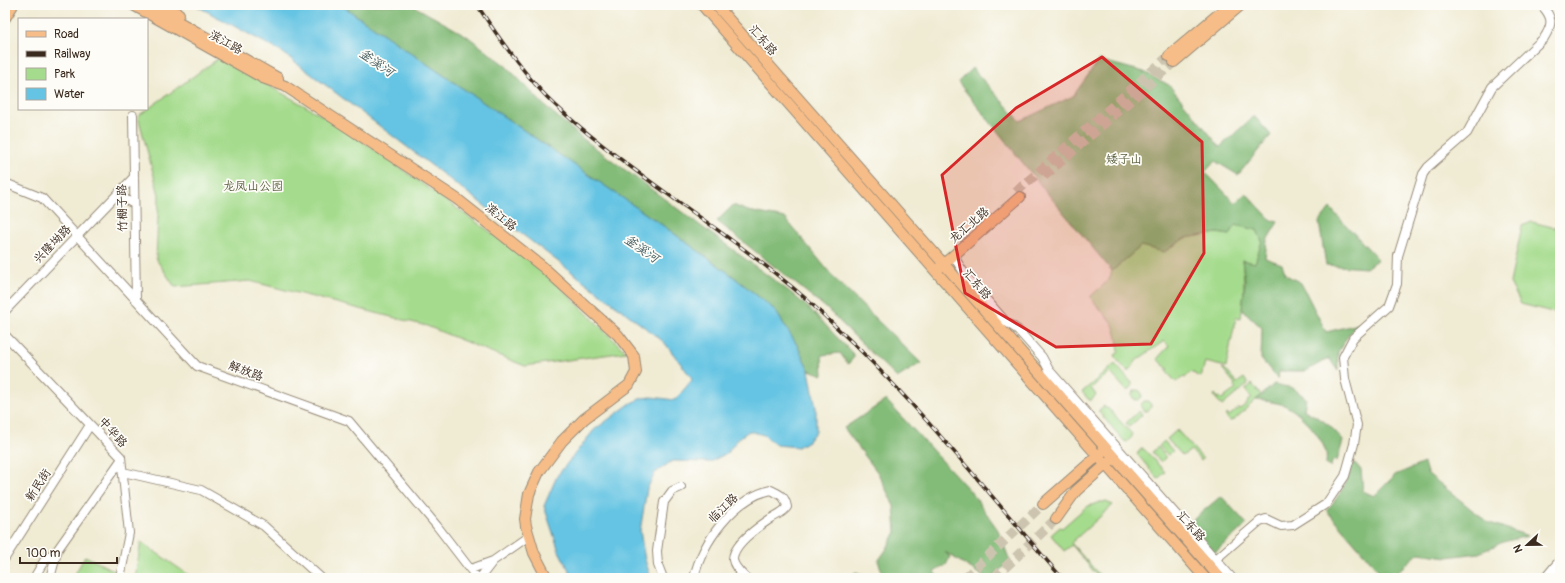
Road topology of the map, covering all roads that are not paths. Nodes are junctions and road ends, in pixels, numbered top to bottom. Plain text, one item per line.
1 (149, 5) edge
2 (164, 5) edge
3 (702, 5) edge
4 (716, 5) edge
5 (1229, 5) edge
6 (1241, 5) edge
7 (1541, 5) edge
8 (136, 7) edge
9 (287, 82) junction
10 (133, 115) dead end
11 (134, 177) junction
12 (5, 183) edge
13 (117, 195) junction
14 (134, 204) junction
15 (76, 236) junction
16 (958, 252) junction
17 (941, 262) junction
18 (933, 269) junction
19 (136, 300) junction
20 (5, 311) edge
21 (5, 335) edge
22 (90, 425) junction
23 (1105, 449) junction
24 (1097, 456) junction
25 (1113, 458) junction
26 (121, 460) junction
27 (1105, 465) junction
28 (123, 472) junction
29 (681, 487) dead end
30 (529, 536) junction
31 (58, 549) junction
32 (5, 558) edge
33 (1216, 560) junction
34 (1560, 560) edge
35 (493, 561) junction
36 (471, 569) junction
37 (1560, 569) edge
38 (34, 578) edge
39 (50, 578) edge
40 (120, 578) edge
41 (321, 578) edge
42 (479, 578) edge
43 (547, 578) edge
44 (663, 578) edge
45 (694, 578) edge
46 (746, 578) edge
47 (1205, 578) edge
48 (1220, 578) edge
49 (1232, 578) edge
50 (1545, 578) edge
51 (1552, 578) edge

1 - 9 main road, 滨江路
2 - 9 main road
3 - 18 main road, 汇东路
4 - 17 main road, 汇东路
5 - 6 main road
7 - 33 street
8 - 30 main road, 滨江路
9 - 30 main road, 滨江路
10 - 11 street, 竹棚子路
11 - 13 street, 兴隆坳路
11 - 14 street, 竹棚子路
12 - 15 street, 解放路
13 - 14 street
13 - 15 street, 兴隆坳路
14 - 19 street, 竹棚子路
15 - 19 street, 解放路
15 - 20 street, 兴隆坳路
16 - 17 main road, 龙汇北路
16 - 17 main road, 龙汇北路
16 - 33 street
17 - 18 main road, 龙汇北路
17 - 23 main road, 汇东路
18 - 24 main road, 汇东路
19 - 36 street, 解放路
21 - 22 street, 中华路
22 - 26 street, 中华路
22 - 32 street, 新民街
23 - 24 main road
23 - 25 main road, 汇东路
24 - 27 main road, 汇东路
24 - 27 main road
25 - 27 main road
25 - 48 main road, 汇东路
26 - 28 street, 中华路
26 - 31 street
27 - 47 main road, 汇东路
28 - 40 street, 中华路
28 - 41 street
29 - 44 street
30 - 35 street
30 - 43 main road, 滨江路
31 - 38 street
31 - 39 street
33 - 49 street
34 - 50 street
35 - 36 street
35 - 42 street
36 - 42 street, 解放路
37 - 51 street
45 - 46 street, 临江路

